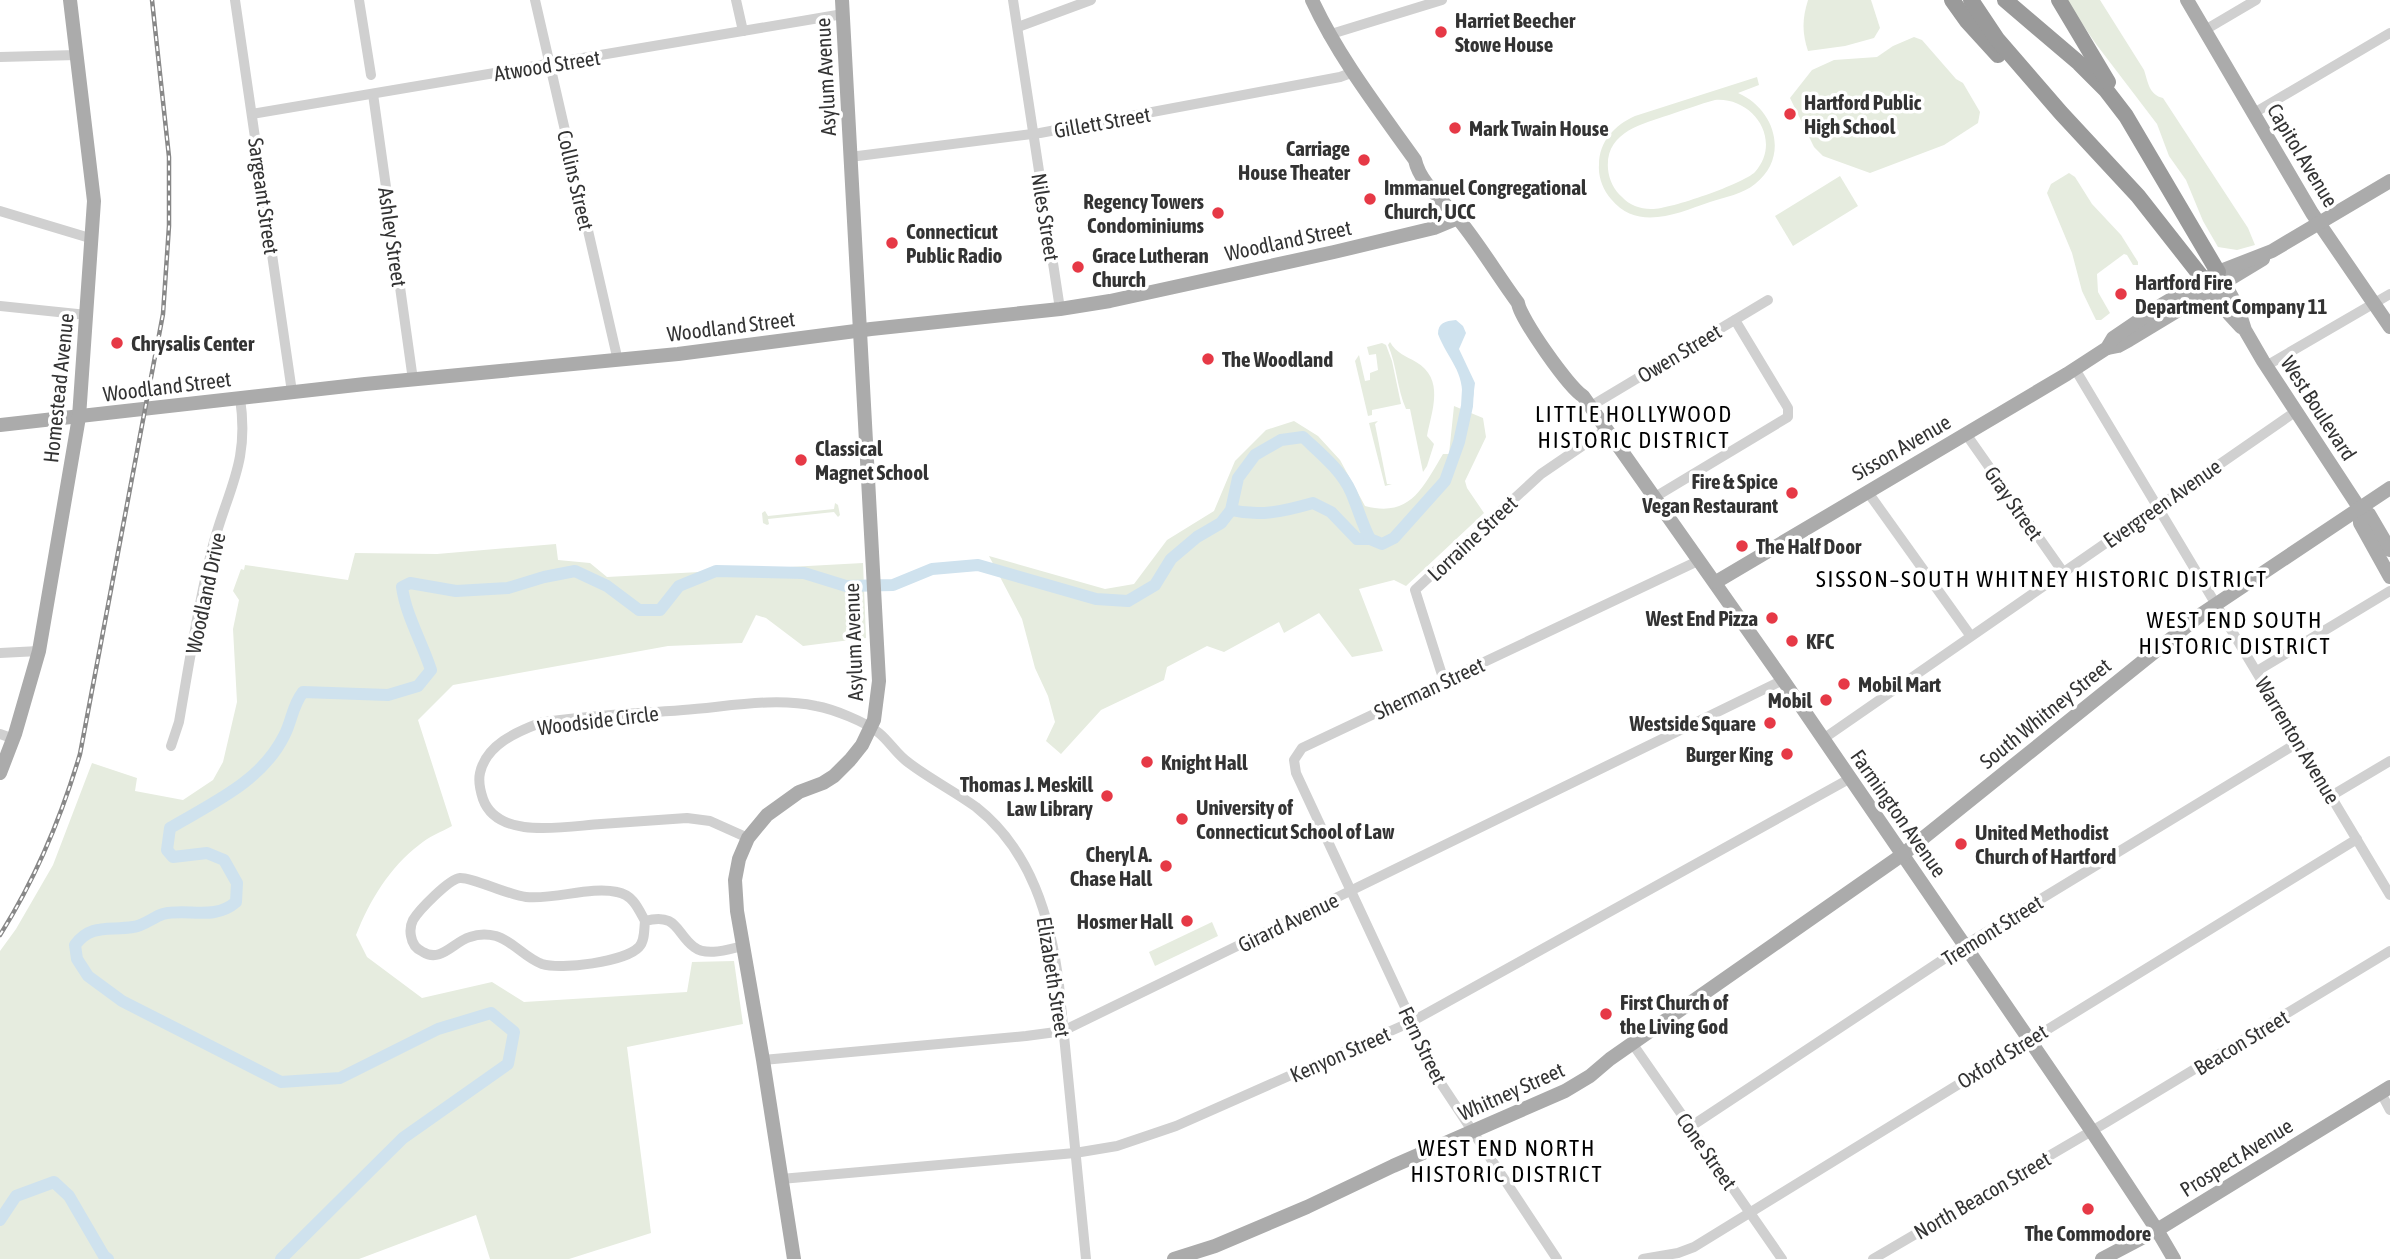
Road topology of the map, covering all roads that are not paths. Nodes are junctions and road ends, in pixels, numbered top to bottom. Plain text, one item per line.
1 (70, 0) edge
2 (235, 0) edge
3 (359, 0) edge
4 (535, 0) edge
5 (736, 0) edge
6 (1013, 0) edge
7 (1091, 0) edge
8 (1312, 0) edge
9 (1442, 0) edge
10 (1952, 0) edge
11 (1971, 0) edge
12 (2005, 0) edge
13 (2187, 0) edge
14 (2256, 0) edge
15 (2061, 4) edge
16 (842, 7) edge
17 (1018, 27) junction
18 (2205, 30) junction
19 (743, 31) junction
20 (2390, 33) edge
21 (1986, 34) junction
22 (1328, 35) junction
23 (78, 55) junction
24 (0, 57) edge
25 (550, 65) junction
26 (1351, 72) junction
27 (371, 75) dead end
28 (373, 94) junction
29 (2254, 113) junction
30 (252, 114) junction
31 (2126, 116) junction
32 (1034, 134) junction
33 (850, 157) junction
34 (2390, 181) edge
35 (0, 211) edge
36 (1458, 218) junction
37 (2319, 223) junction
38 (93, 239) junction
39 (2214, 282) junction
40 (2390, 294) edge
41 (1768, 300) dead end
42 (2374, 303) junction
43 (0, 306) edge
44 (1060, 309) junction
45 (88, 315) junction
46 (1735, 320) junction
47 (2390, 327) edge
48 (860, 331) junction
49 (618, 360) junction
50 (2266, 366) junction
51 (2075, 369) junction
52 (413, 380) junction
53 (292, 392) junction
54 (240, 398) junction
55 (1587, 401) junction
56 (2295, 412) junction
57 (79, 417) junction
58 (0, 425) edge
59 (1607, 429) junction
60 (1966, 434) junction
61 (2390, 488) edge
62 (1867, 491) junction
63 (1655, 497) junction
64 (2158, 505) junction
65 (2360, 509) junction
66 (2390, 550) edge
67 (1700, 560) junction
68 (2063, 572) junction
69 (2390, 577) edge
70 (1716, 582) junction
71 (2390, 591) edge
72 (2216, 603) junction
73 (1970, 635) junction
74 (39, 651) junction
75 (0, 653) edge
76 (2257, 671) junction
77 (1783, 680) junction
78 (1444, 681) junction
79 (872, 728) junction
80 (7, 737) edge
81 (1823, 738) junction
82 (2299, 742) junction
83 (171, 746) dead end
84 (2390, 761) edge
85 (0, 773) edge
86 (1849, 779) junction
87 (2331, 796) junction
88 (748, 838) junction
89 (2357, 839) junction
90 (1902, 855) junction
91 (1351, 892) junction
92 (2390, 895) edge
93 (645, 921) junction
94 (1965, 945) junction
95 (743, 946) junction
96 (2390, 951) edge
97 (1411, 1022) junction
98 (1063, 1030) junction
99 (2029, 1039) junction
100 (1632, 1043) junction
101 (763, 1060) junction
102 (2385, 1090) edge
103 (2390, 1110) edge
104 (1690, 1127) junction
105 (1473, 1131) junction
106 (2092, 1132) junction
107 (1075, 1153) junction
108 (781, 1179) junction
109 (1749, 1212) junction
110 (2157, 1230) junction
111 (793, 1259) edge
112 (1086, 1259) edge
113 (1174, 1259) edge
114 (1557, 1259) edge
115 (1643, 1259) edge
116 (1782, 1259) edge
117 (1873, 1259) edge
118 (2102, 1259) edge
119 (2174, 1259) edge

1 - 23 main road, Homestead Avenue
2 - 30 street, Sargeant Street
3 - 27 street
4 - 25 street, Collins Street
5 - 19 street
6 - 17 street, Niles Street
7 - 17 street
8 - 22 main road, Farmington Avenue
9 - 22 street
10 - 21 highway
11 - 21 highway
12 - 31 highway
13 - 18 main road, Capitol Avenue
14 - 18 street
15 - 31 highway
16 - 19 street, Atwood Street
16 - 33 main road, Asylum Avenue
17 - 32 street, Niles Street
18 - 29 main road, Capitol Avenue
19 - 25 street, Atwood Street
20 - 29 street
21 - 39 highway
22 - 26 main road, Farmington Avenue
23 - 24 street
23 - 38 main road, Homestead Avenue
25 - 28 street, Atwood Street
25 - 49 street, Collins Street
26 - 32 street, Gillett Street
26 - 36 main road, Farmington Avenue
28 - 30 street, Atwood Street
28 - 52 street, Ashley Street
29 - 37 main road, Capitol Avenue
30 - 53 street, Sargeant Street
31 - 39 highway
32 - 33 street, Gillett Street
32 - 44 street, Niles Street
33 - 48 main road, Asylum Avenue
34 - 37 main road, Sisson Avenue
35 - 38 street
36 - 44 main road, Woodland Street
36 - 55 main road, Farmington Avenue
37 - 39 main road, Sisson Avenue
37 - 42 main road, Capitol Avenue
38 - 45 main road, Homestead Avenue
39 - 50 main road, West Boulevard
39 - 51 main road, Sisson Avenue
40 - 42 street
41 - 46 street, Owen Street
42 - 47 main road, Capitol Avenue
42 - 50 street
43 - 45 street
44 - 48 main road, Woodland Street
45 - 57 main road, Homestead Avenue
46 - 55 street, Owen Street
46 - 63 street
48 - 49 main road, Woodland Street
48 - 79 main road, Asylum Avenue
49 - 52 main road, Woodland Street
50 - 56 main road, West Boulevard
51 - 60 main road, Sisson Avenue
51 - 64 street, Warrenton Avenue
52 - 53 main road, Woodland Street
53 - 54 main road, Woodland Street
54 - 57 main road, Woodland Street
54 - 83 street, Woodland Drive
55 - 59 main road, Farmington Avenue
56 - 64 street, Evergreen Avenue
56 - 65 main road, West Boulevard
57 - 58 main road, Woodland Street
57 - 74 main road, Homestead Avenue
59 - 63 main road, Farmington Avenue
59 - 78 street, Lorraine Street
60 - 62 main road, Sisson Avenue
60 - 68 street, Gray Street
61 - 65 main road, South Whitney Street
62 - 70 main road, Sisson Avenue
62 - 73 street
63 - 67 main road, Farmington Avenue
64 - 68 street, Evergreen Avenue
64 - 72 street, Warrenton Avenue
65 - 66 main road, West Boulevard
65 - 69 main road, West Boulevard
65 - 72 main road, South Whitney Street
67 - 70 main road, Farmington Avenue
67 - 78 street, Sherman Street
68 - 73 street, Evergreen Avenue
70 - 77 main road, Farmington Avenue
71 - 76 street
72 - 76 street, Warrenton Avenue
72 - 90 main road, South Whitney Street
73 - 81 street, Evergreen Avenue
74 - 75 street
74 - 80 main road, Homestead Avenue
76 - 82 street, Warrenton Avenue
77 - 81 main road, Farmington Avenue
77 - 91 street, Girard Avenue
78 - 91 street, Sherman Street
79 - 88 main road, Asylum Avenue
79 - 88 street, Woodside Circle
79 - 98 street, Elizabeth Street
80 - 85 main road, Homestead Avenue
81 - 86 main road, Farmington Avenue
82 - 87 street, Warrenton Avenue
82 - 94 street, Tremont Street
84 - 87 street
86 - 90 main road, Farmington Avenue
86 - 97 street, Kenyon Street
87 - 89 street, Warrenton Avenue
88 - 95 main road, Asylum Avenue
89 - 92 street, Warrenton Avenue
89 - 99 street, Oxford Street
90 - 94 main road, Farmington Avenue
90 - 100 main road, Whitney Street
91 - 97 street, Fern Street
91 - 98 street, Girard Avenue
93 - 93 street
93 - 95 street
94 - 99 main road, Farmington Avenue
94 - 104 street, Tremont Street
95 - 101 main road, Asylum Avenue
96 - 106 street, Beacon Street
97 - 105 street, Fern Street
97 - 107 street, Kenyon Street
98 - 101 street, Girard Avenue
98 - 107 street, Elizabeth Street
99 - 106 main road, Farmington Avenue
99 - 109 street, Oxford Street
100 - 104 street, Cone Street
100 - 105 main road, Whitney Street
101 - 108 main road, Asylum Avenue
102 - 103 street
102 - 110 main road, Prospect Avenue
104 - 109 street, Cone Street
105 - 113 main road, Whitney Street
105 - 114 street, Fern Street
106 - 110 main road, Farmington Avenue
106 - 117 street, North Beacon Street
107 - 108 street, Kenyon Street
107 - 112 street, Elizabeth Street
108 - 111 main road, Asylum Avenue
109 - 115 street, Oxford Street
109 - 116 street, Cone Street
110 - 118 main road, Prospect Avenue
110 - 119 main road, Farmington Avenue

